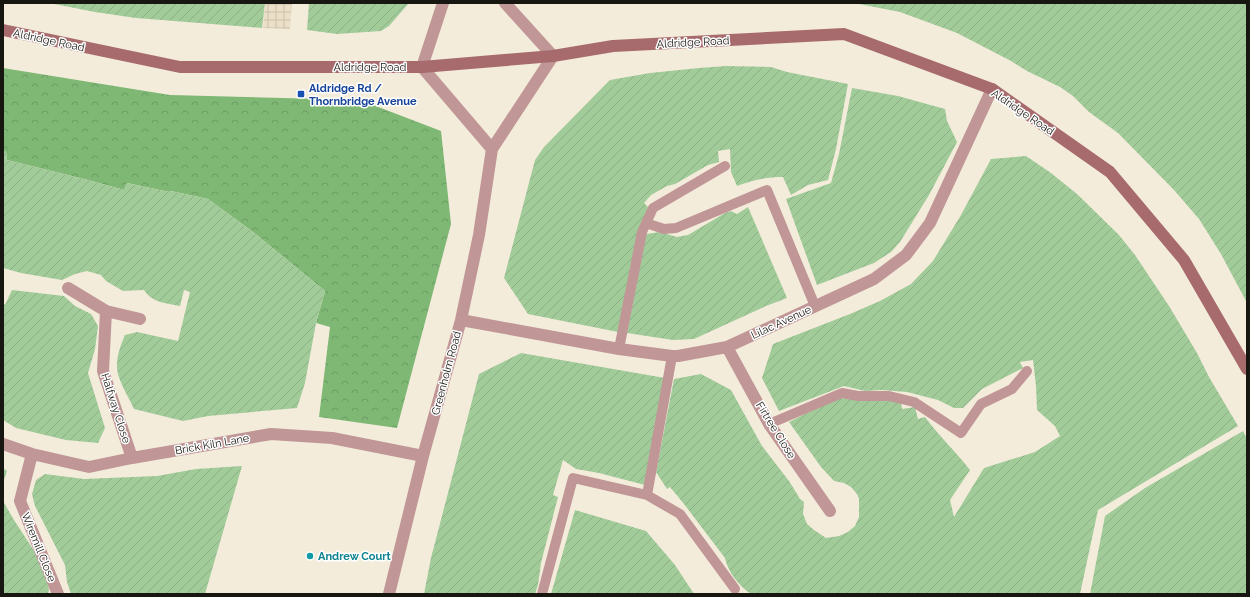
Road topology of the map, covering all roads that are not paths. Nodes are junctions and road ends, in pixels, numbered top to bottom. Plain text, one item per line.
1 (443, 3) edge
2 (505, 3) edge
3 (3, 30) edge
4 (553, 56) junction
5 (422, 68) junction
6 (992, 90) junction
7 (492, 149) junction
8 (725, 166) dead end
9 (646, 223) junction
10 (68, 288) dead end
11 (815, 306) junction
12 (106, 311) junction
13 (140, 318) dead end
14 (461, 320) junction
15 (727, 347) junction
16 (619, 349) junction
17 (672, 356) junction
18 (1247, 369) edge
19 (1027, 371) dead end
20 (769, 424) junction
21 (3, 444) edge
22 (32, 454) junction
23 (423, 456) junction
24 (132, 458) junction
25 (647, 495) junction
26 (830, 511) dead end
27 (735, 589) dead end
28 (58, 594) edge
29 (388, 594) edge
30 (542, 594) edge

1 - 5 street
2 - 4 street
3 - 5 street, Aldridge Road
4 - 5 street, Aldridge Road
4 - 6 street, Aldridge Road
4 - 7 street, Greenholm Road
5 - 7 street
6 - 11 street, Lilac Avenue
6 - 18 street, Aldridge Road
7 - 14 street, Greenholm Road
8 - 9 lane
9 - 11 lane
9 - 16 lane
10 - 12 street
11 - 15 street, Lilac Avenue
12 - 13 street
12 - 24 street, Halfway Close
14 - 16 street, Lilac Avenue
14 - 23 street, Greenholm Road
15 - 17 street, Lilac Avenue
15 - 20 street, Firtree Close
16 - 17 street, Lilac Avenue
17 - 25 lane
19 - 20 lane
20 - 26 street, Firtree Close
21 - 22 street, Brick Kiln Lane
22 - 24 street, Brick Kiln Lane
22 - 28 street, Wiremill Close
23 - 24 street, Brick Kiln Lane
23 - 29 street, Greenholm Road
25 - 27 lane
25 - 30 lane

